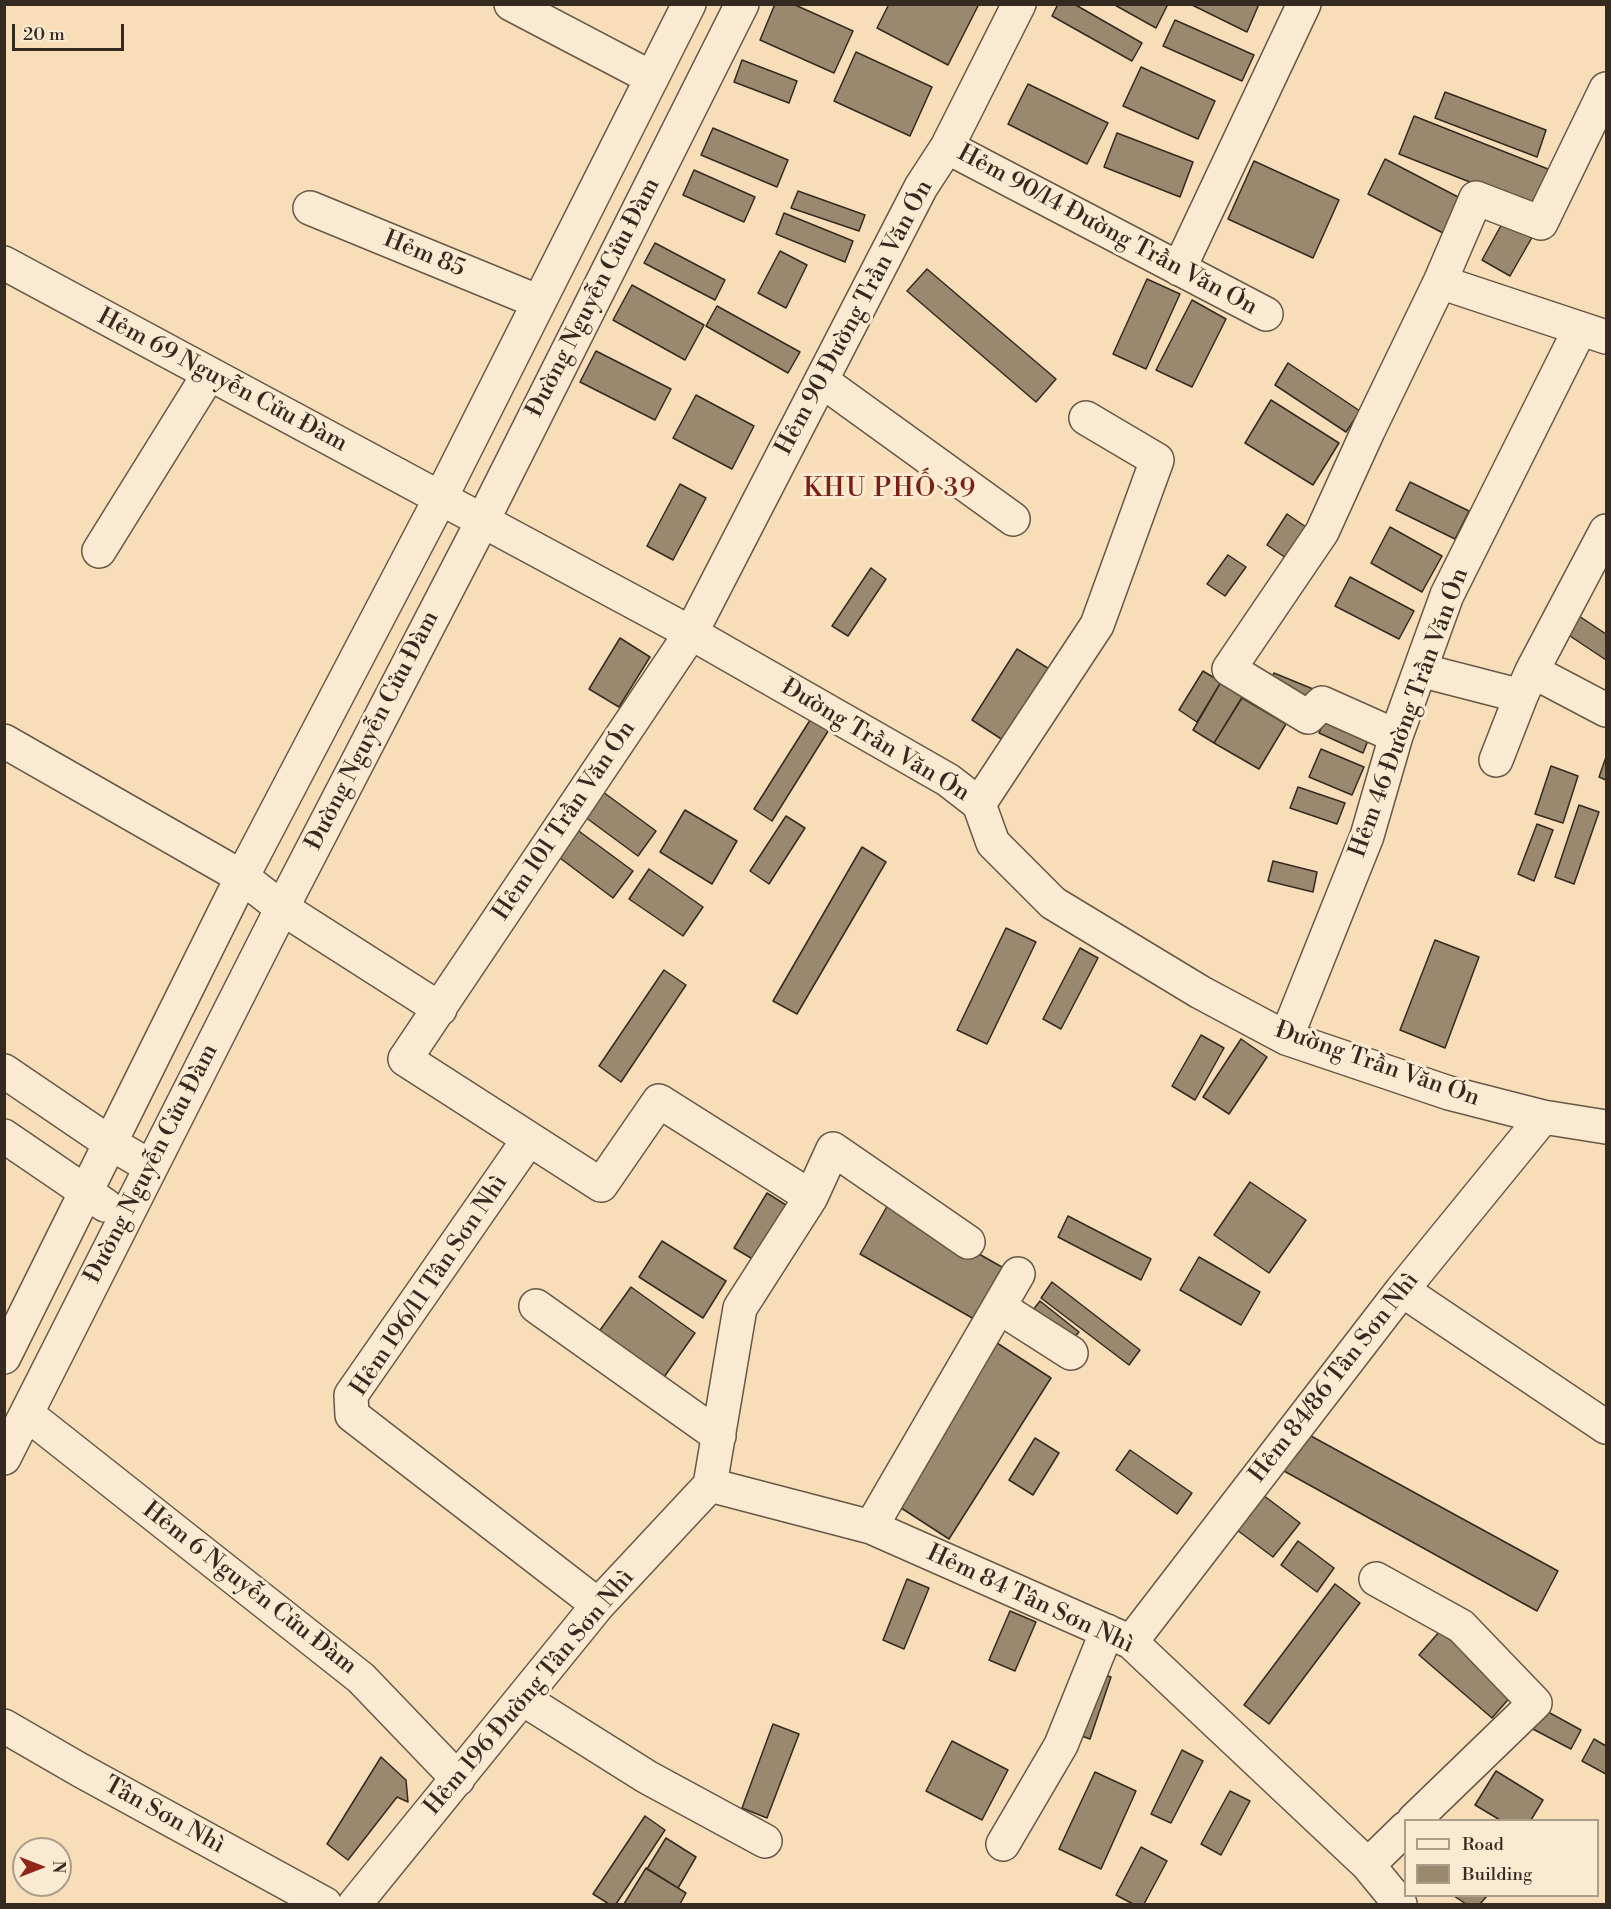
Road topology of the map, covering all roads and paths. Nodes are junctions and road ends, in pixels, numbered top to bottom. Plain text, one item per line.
1 (689, 4) edge
2 (742, 4) edge
3 (1019, 4) edge
4 (1304, 4) edge
5 (515, 5) edge
6 (652, 78) junction
7 (1606, 89) edge
8 (947, 147) junction
9 (310, 208) dead end
10 (4, 263) edge
11 (1179, 269) junction
12 (1440, 282) junction
13 (539, 302) junction
14 (1266, 314) dead end
15 (1593, 333) edge
16 (209, 374) junction
17 (822, 381) junction
18 (1086, 418) dead end
19 (440, 499) junction
20 (1013, 519) dead end
21 (482, 522) junction
22 (1606, 531) edge
23 (99, 551) dead end
24 (692, 633) junction
25 (1420, 670) junction
26 (1527, 684) junction
27 (1606, 711) edge
28 (1396, 736) junction
29 (4, 741) edge
30 (1496, 760) dead end
31 (979, 804) junction
32 (242, 877) junction
33 (282, 908) junction
34 (440, 1009) junction
35 (1286, 1038) junction
36 (4, 1071) edge
37 (1543, 1117) junction
38 (1606, 1127) edge
39 (4, 1136) edge
40 (529, 1139) junction
41 (110, 1143) junction
42 (151, 1167) junction
43 (86, 1192) junction
44 (811, 1197) junction
45 (125, 1219) junction
46 (968, 1242) dead end
47 (1018, 1274) dead end
48 (1402, 1290) junction
49 (536, 1306) dead end
50 (999, 1308) junction
51 (1071, 1353) dead end
52 (4, 1357) edge
53 (27, 1414) junction
54 (1606, 1427) edge
55 (719, 1436) junction
56 (4, 1458) edge
57 (710, 1485) junction
58 (871, 1527) junction
59 (1376, 1579) dead end
60 (598, 1605) junction
61 (1119, 1637) junction
62 (523, 1699) junction
63 (8, 1736) edge
64 (458, 1779) junction
65 (1416, 1819) edge
66 (1404, 1830) edge
67 (765, 1841) dead end
68 (1003, 1844) dead end
69 (1368, 1864) junction
70 (325, 1905) edge
71 (355, 1905) edge
72 (1400, 1905) edge

1 - 6 street, Đường Nguyễn Cửu Đàm
2 - 21 street, Đường Nguyễn Cửu Đàm
3 - 8 street, Hẻm 90 Đường Trần Văn Ơn
4 - 11 street
5 - 6 street
6 - 13 street, Đường Nguyễn Cửu Đàm
7 - 12 street
8 - 11 street, Hẻm 90/14 Đường Trần Văn Ơn
8 - 17 street, Hẻm 90 Đường Trần Văn Ơn
9 - 13 street, Hẻm 85
10 - 16 street, Hẻm 69 Nguyễn Cửu Đàm
11 - 14 street, Hẻm 90/14 Đường Trần Văn Ơn
12 - 15 street
12 - 28 street
13 - 19 street, Đường Nguyễn Cửu Đàm
15 - 25 street, Hẻm 46 Đường Trần Văn Ơn
16 - 19 street, Hẻm 69 Nguyễn Cửu Đàm
16 - 23 street
17 - 20 street
17 - 24 street, Hẻm 90 Đường Trần Văn Ơn
18 - 31 street
19 - 21 street, Đường Trần Văn Ơn
19 - 32 street, Đường Nguyễn Cửu Đàm
21 - 24 street, Đường Trần Văn Ơn
21 - 33 street, Đường Nguyễn Cửu Đàm
22 - 26 street
24 - 31 street, Đường Trần Văn Ơn
24 - 34 street, Hẻm 101 Trần Văn Ơn
25 - 26 street
25 - 28 street, Hẻm 46 Đường Trần Văn Ơn
26 - 27 street
26 - 30 street
28 - 35 street, Hẻm 46 Đường Trần Văn Ơn
29 - 32 street
31 - 35 street, Đường Trần Văn Ơn
32 - 33 street
32 - 41 street, Đường Nguyễn Cửu Đàm
33 - 34 street
33 - 42 street, Đường Nguyễn Cửu Đàm
34 - 40 street, Hẻm 101 Trần Văn Ơn
35 - 37 street, Đường Trần Văn Ơn
36 - 41 street
37 - 38 street, Đường Trần Văn Ơn
37 - 48 street, Hẻm 84/86 Tân Sơn Nhì
39 - 43 street
40 - 44 street
40 - 60 street, Hẻm 196/11 Tân Sơn Nhì
41 - 42 street
41 - 43 street, Đường Nguyễn Cửu Đàm
42 - 45 street, Đường Nguyễn Cửu Đàm
43 - 45 street
43 - 52 street, Đường Nguyễn Cửu Đàm
44 - 46 street
44 - 55 street
45 - 53 street, Đường Nguyễn Cửu Đàm
47 - 50 street
48 - 54 street
48 - 61 street, Hẻm 84/86 Tân Sơn Nhì
49 - 55 street
50 - 51 street
50 - 58 street
53 - 56 street, Đường Nguyễn Cửu Đàm
53 - 64 street, Hẻm 6 Nguyễn Cửu Đàm
55 - 57 street
57 - 58 street, Hẻm 84 Tân Sơn Nhì
57 - 60 street, Hẻm 196 Đường Tân Sơn Nhì
58 - 61 street, Hẻm 84 Tân Sơn Nhì
59 - 65 street
60 - 62 street, Hẻm 196 Đường Tân Sơn Nhì
61 - 68 street, Hẻm 84/86 Tân Sơn Nhì
61 - 69 street, Hẻm 84 Tân Sơn Nhì
62 - 64 street, Hẻm 196 Đường Tân Sơn Nhì
62 - 67 street
63 - 70 street, Tân Sơn Nhì
64 - 71 street, Hẻm 196 Đường Tân Sơn Nhì
66 - 69 street
69 - 72 street, Hẻm 84 Tân Sơn Nhì

